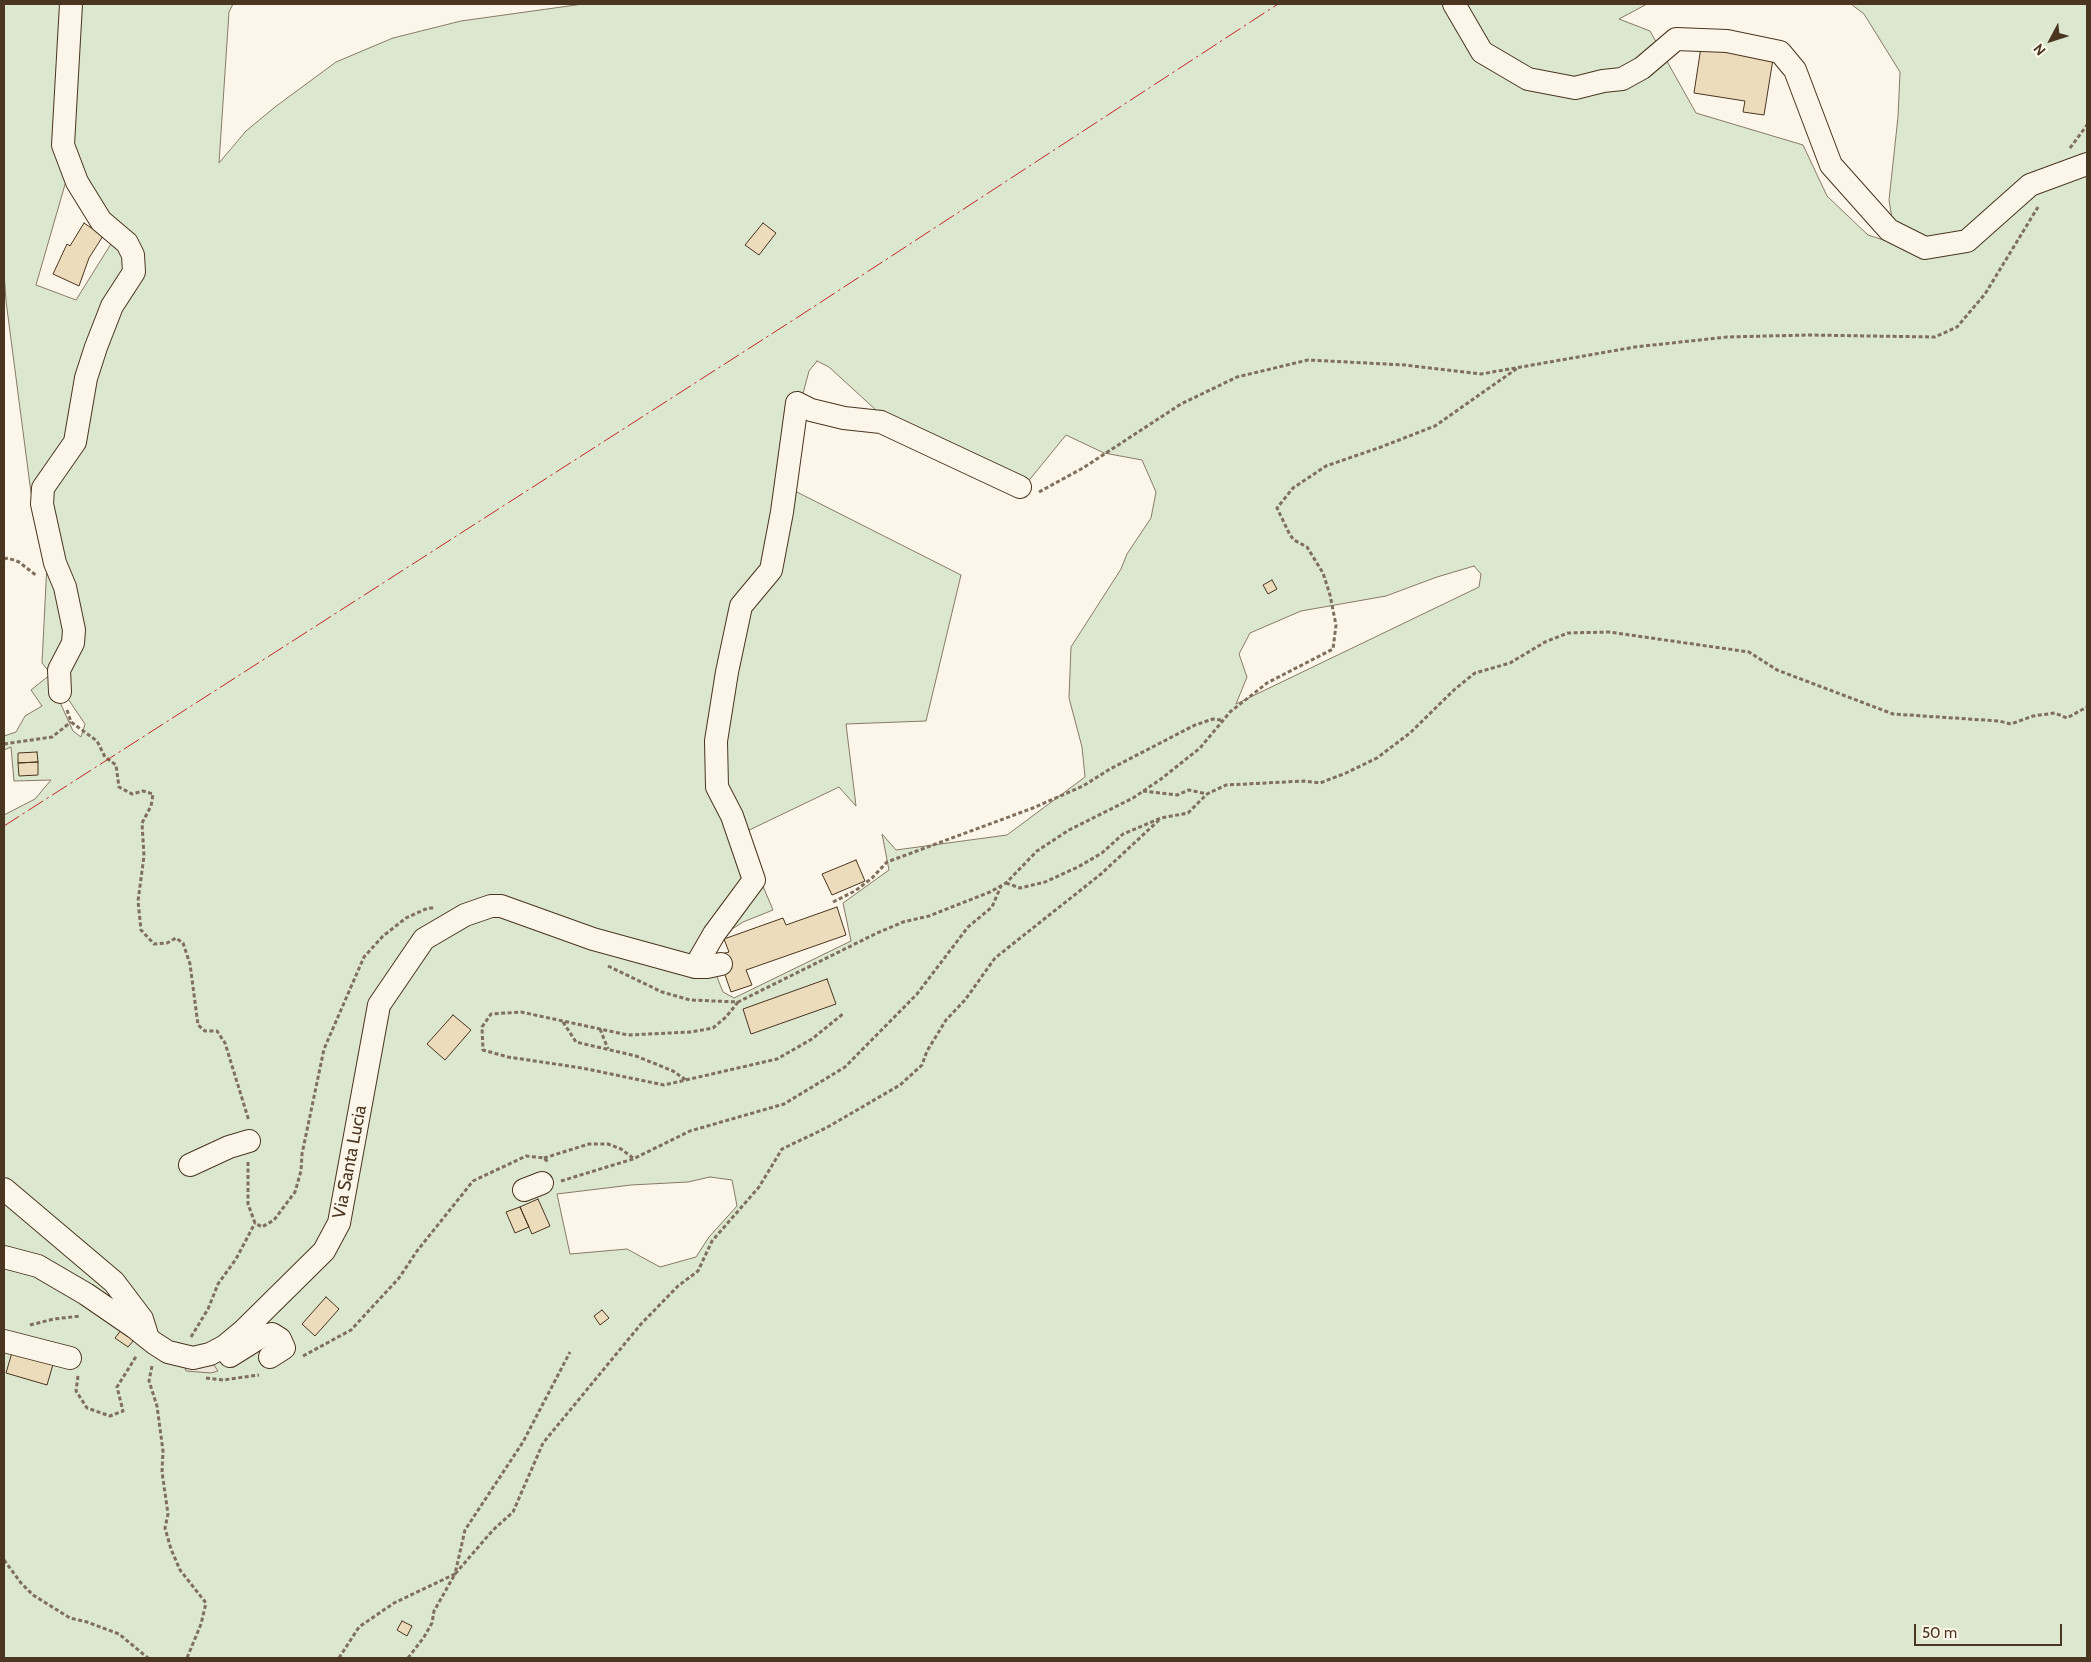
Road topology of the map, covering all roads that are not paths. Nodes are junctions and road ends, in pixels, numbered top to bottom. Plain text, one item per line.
1 (71, 4) edge
2 (1454, 4) edge
3 (2087, 164) edge
4 (1020, 487) road end
5 (60, 692) road end
6 (721, 964) dead end
7 (695, 967) junction
8 (250, 1141) road end
9 (190, 1165) dead end
10 (4, 1190) edge
11 (4, 1257) edge
12 (4, 1340) edge
13 (150, 1341) junction
14 (213, 1353) junction
15 (70, 1358) road end
16 (267, 1366) road end

1 - 5 street
2 - 3 street
4 - 7 street
6 - 7 street
7 - 14 street, Via Santa Lucia
8 - 9 street
10 - 13 street
11 - 13 street, Via Santa Lucia
12 - 15 street
13 - 14 street, Via Santa Lucia
14 - 16 street

